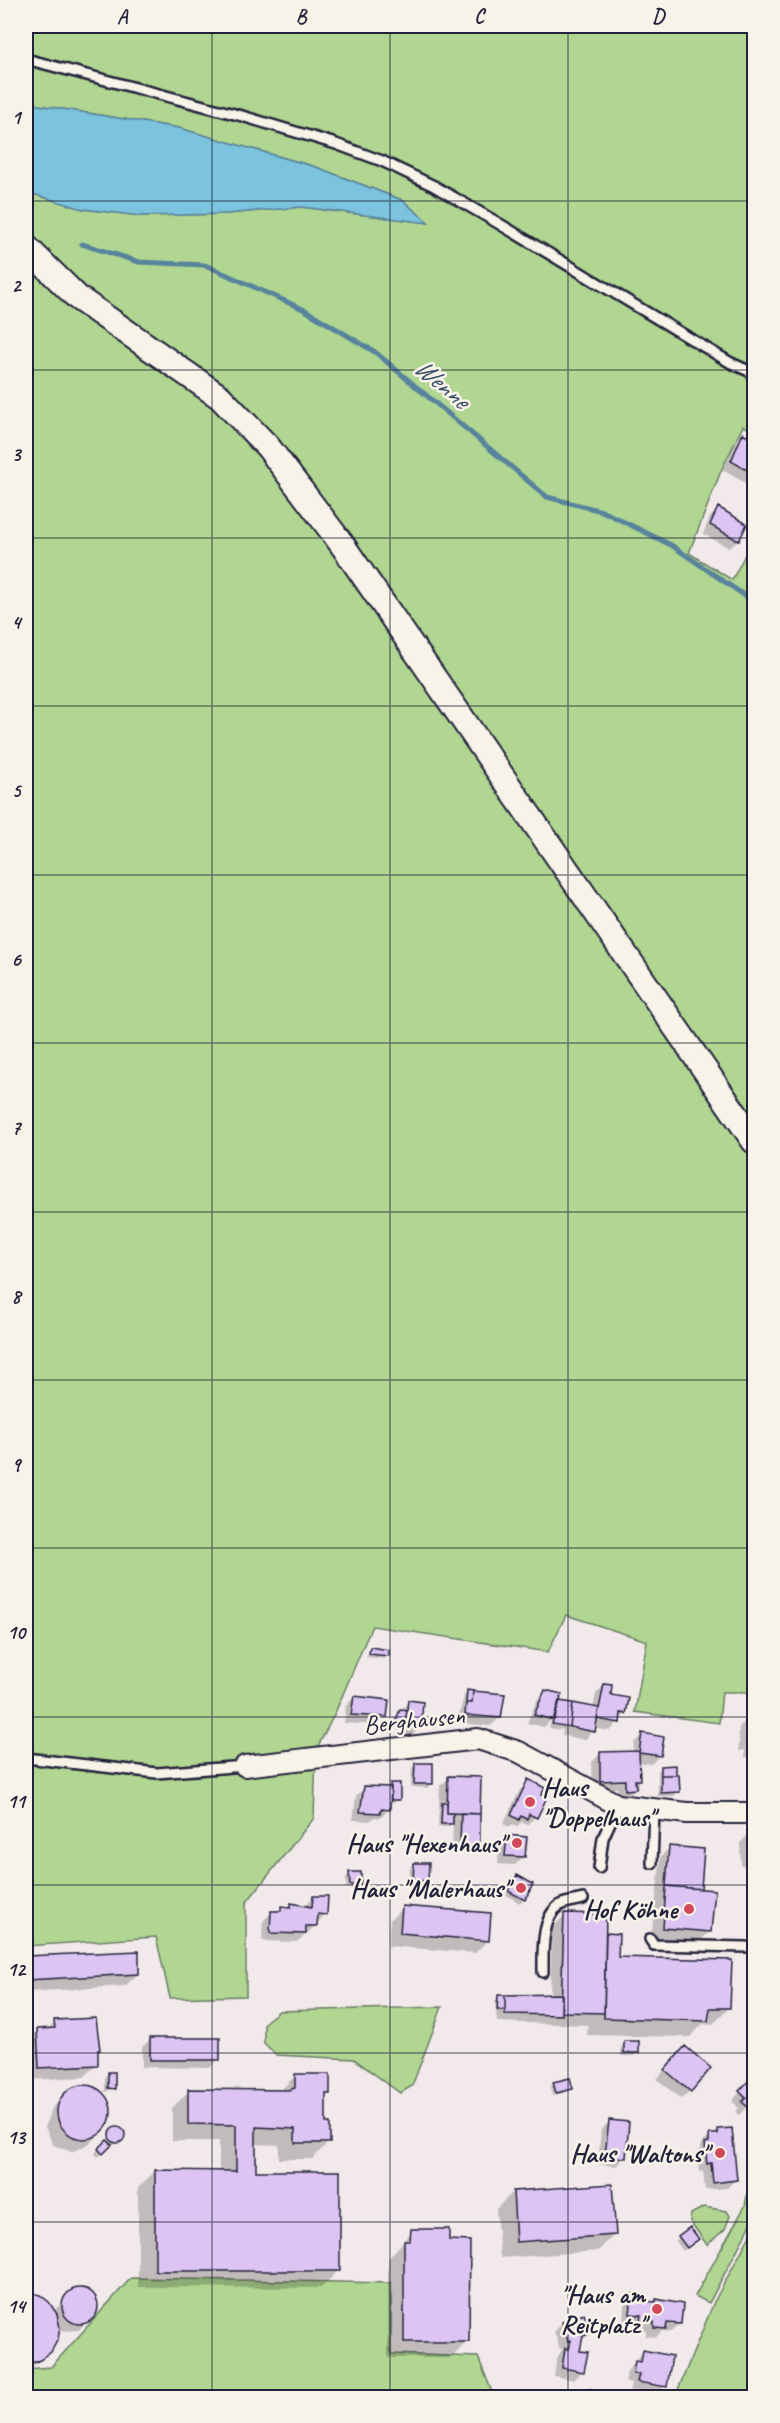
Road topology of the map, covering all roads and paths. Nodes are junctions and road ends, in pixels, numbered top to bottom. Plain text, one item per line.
1 (26, 59) edge
2 (26, 247) edge
3 (749, 370) dead end
4 (754, 1141) edge
5 (26, 1758) edge
6 (244, 1766) joint
7 (618, 1805) junction
8 (654, 1810) junction
9 (754, 1813) edge
10 (652, 1863) dead end
11 (599, 1868) dead end
12 (583, 1899) dead end
13 (650, 1939) dead end
14 (746, 1947) dead end
15 (543, 1972) dead end

1 - 3 lane
2 - 4 street
5 - 6 lane
6 - 7 street, Berghausen
7 - 8 street, Berghausen
7 - 11 lane
8 - 9 street, Berghausen
8 - 10 lane
12 - 15 lane
13 - 14 lane

